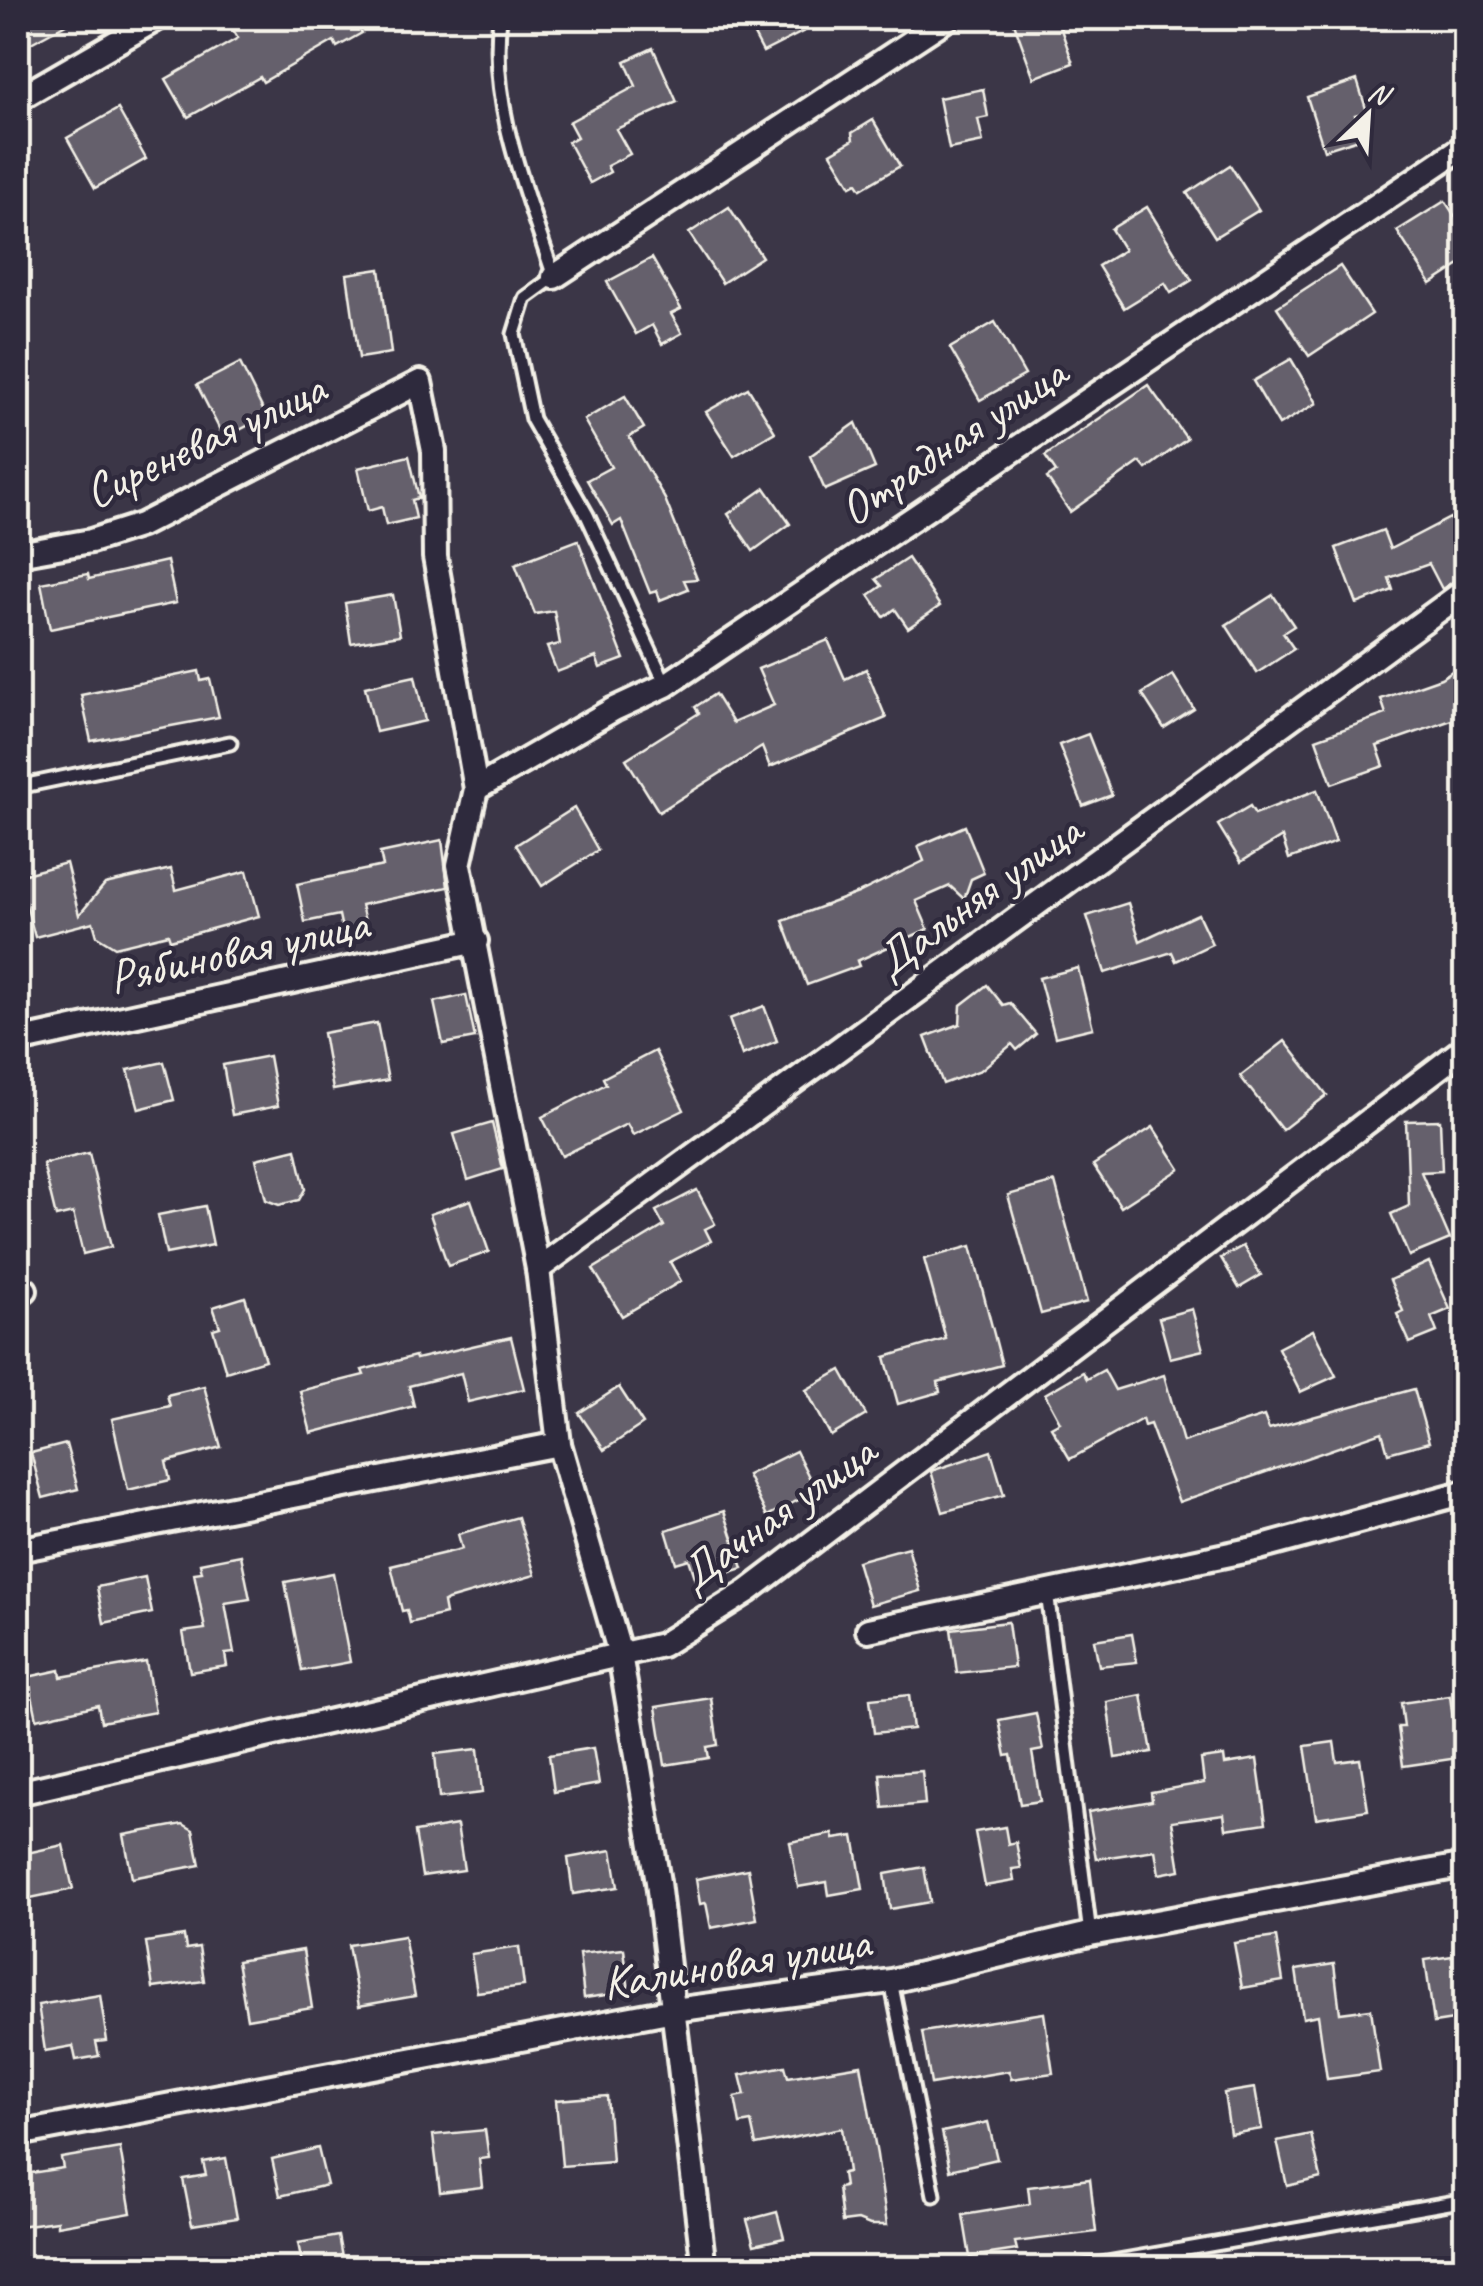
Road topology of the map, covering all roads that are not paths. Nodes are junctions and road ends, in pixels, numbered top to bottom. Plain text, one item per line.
1 (158, 18) edge
2 (500, 18) edge
3 (948, 18) edge
4 (18, 99) edge
5 (1466, 145) edge
6 (554, 276) junction
7 (18, 554) edge
8 (1466, 590) edge
9 (666, 685) junction
10 (230, 742) dead end
11 (18, 787) edge
12 (476, 789) junction
13 (476, 941) junction
14 (18, 1041) edge
15 (1466, 1046) edge
16 (538, 1269) junction
17 (560, 1444) junction
18 (1466, 1492) edge
19 (18, 1550) edge
20 (1046, 1592) junction
21 (868, 1630) dead end
22 (620, 1654) junction
23 (18, 1793) edge
24 (1466, 1865) edge
25 (1090, 1934) junction
26 (892, 1982) junction
27 (674, 2010) junction
28 (18, 2134) edge
29 (934, 2196) dead end
30 (1466, 2200) edge
31 (704, 2268) edge
32 (1078, 2268) edge

1 - 4 street
2 - 6 lane
3 - 6 street
5 - 9 street, Отрадная улица
6 - 9 lane
7 - 12 street, Сиреневая улица
8 - 16 street, Дальняя улица
9 - 12 street, Отрадная улица
10 - 11 lane
12 - 13 street
13 - 14 street, Рябиновая улица
13 - 16 street
15 - 22 street, Дачная улица
16 - 17 street
17 - 19 street
17 - 22 street
18 - 20 street
20 - 21 street
20 - 25 lane
22 - 23 street, Дачная улица
22 - 27 street
24 - 25 street, Калиновая улица
25 - 26 street, Калиновая улица
26 - 27 street, Калиновая улица
26 - 29 lane
27 - 28 street, Калиновая улица
27 - 31 street
30 - 32 lane

